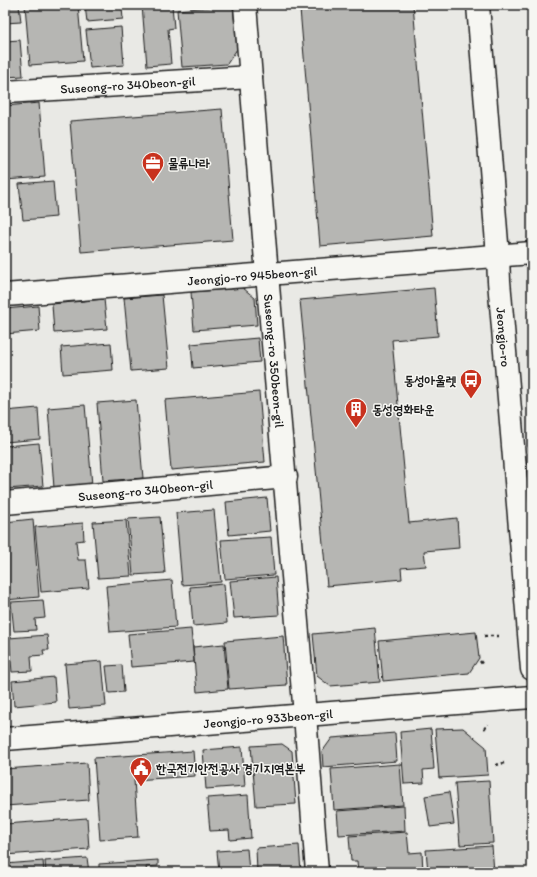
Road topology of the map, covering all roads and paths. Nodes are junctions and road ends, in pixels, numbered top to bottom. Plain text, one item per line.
1 (245, 5) edge
2 (478, 5) edge
3 (251, 77) junction
4 (5, 92) edge
5 (532, 253) edge
6 (498, 256) junction
7 (267, 274) junction
8 (5, 295) edge
9 (286, 477) junction
10 (5, 503) edge
11 (484, 636) dead end
12 (500, 636) dead end
13 (480, 661) dead end
14 (483, 665) dead end
15 (532, 669) edge
16 (532, 697) edge
17 (306, 715) junction
18 (488, 724) dead end
19 (484, 729) dead end
20 (5, 739) edge
21 (504, 763) dead end
22 (496, 765) dead end
23 (317, 872) edge

1 - 3 street, Suseong-ro 350beon-gil
2 - 6 street, Jeongjo-ro
3 - 4 street, Suseong-ro 340beon-gil
3 - 7 street, Suseong-ro 350beon-gil
5 - 6 street, Jeongjo-ro 945beon-gil
6 - 7 street, Jeongjo-ro 945beon-gil
6 - 15 street, Jeongjo-ro
7 - 8 street, Jeongjo-ro 945beon-gil
7 - 9 street, Suseong-ro 350beon-gil
9 - 10 street, Suseong-ro 340beon-gil
9 - 17 street, Suseong-ro 350beon-gil
11 - 12 path
13 - 14 path
16 - 17 street, Jeongjo-ro 933beon-gil
17 - 20 street, Jeongjo-ro 933beon-gil
17 - 23 street, Suseong-ro 350beon-gil
18 - 19 path
21 - 22 path

